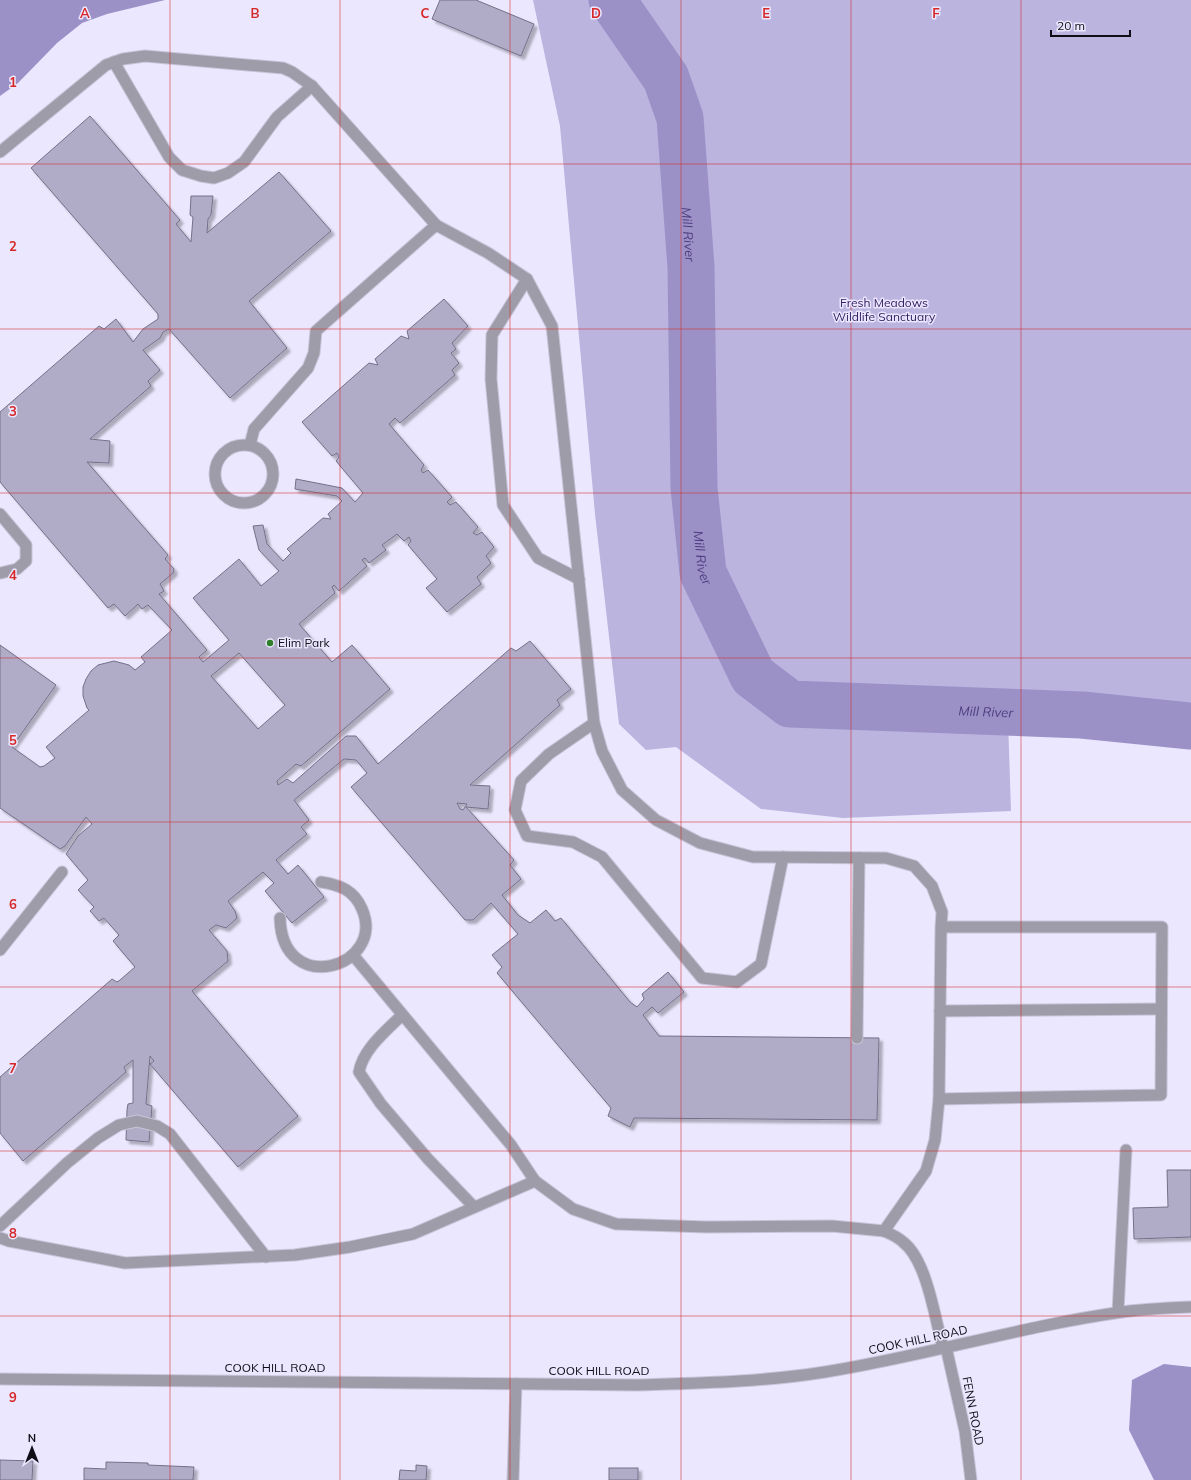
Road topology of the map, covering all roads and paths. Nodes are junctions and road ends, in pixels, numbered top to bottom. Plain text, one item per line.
1 (114, 62) junction
2 (312, 86) junction
3 (0, 152) edge
4 (436, 224) junction
5 (527, 279) junction
6 (250, 445) junction
7 (0, 514) edge
8 (1, 573) edge
9 (579, 579) junction
10 (594, 723) junction
11 (783, 858) junction
12 (859, 858) junction
13 (62, 872) dead end
14 (321, 882) dead end
15 (280, 918) dead end
16 (941, 927) junction
17 (0, 950) edge
18 (353, 955) junction
19 (1161, 1009) junction
20 (940, 1011) junction
21 (402, 1015) junction
22 (857, 1038) dead end
23 (938, 1099) junction
24 (1126, 1150) dead end
25 (535, 1180) junction
26 (474, 1207) junction
27 (0, 1226) edge
28 (884, 1231) junction
29 (0, 1238) edge
30 (266, 1257) junction
31 (1191, 1307) edge
32 (1118, 1312) junction
33 (944, 1347) junction
34 (0, 1379) edge
35 (516, 1384) junction
36 (513, 1480) edge
37 (971, 1480) edge

1 - 2 street
1 - 2 street
1 - 3 street
2 - 4 street
4 - 5 street
4 - 6 street
5 - 9 street
5 - 9 street
6 - 6 street
7 - 8 street
9 - 10 street
10 - 11 street
10 - 11 street
11 - 12 street
12 - 16 street
12 - 22 street
13 - 17 street
14 - 18 street
15 - 18 street
16 - 19 street
16 - 20 street
18 - 21 street
19 - 20 street
19 - 23 street
20 - 23 street
21 - 25 street
21 - 26 street
23 - 28 street
24 - 32 street
25 - 26 street
25 - 28 street
26 - 30 street
27 - 30 street
28 - 33 street, FENN ROAD
29 - 30 street
31 - 32 street, COOK HILL ROAD
32 - 33 street, COOK HILL ROAD
33 - 35 street, COOK HILL ROAD
33 - 37 street, FENN ROAD
34 - 35 street, COOK HILL ROAD
35 - 36 street

